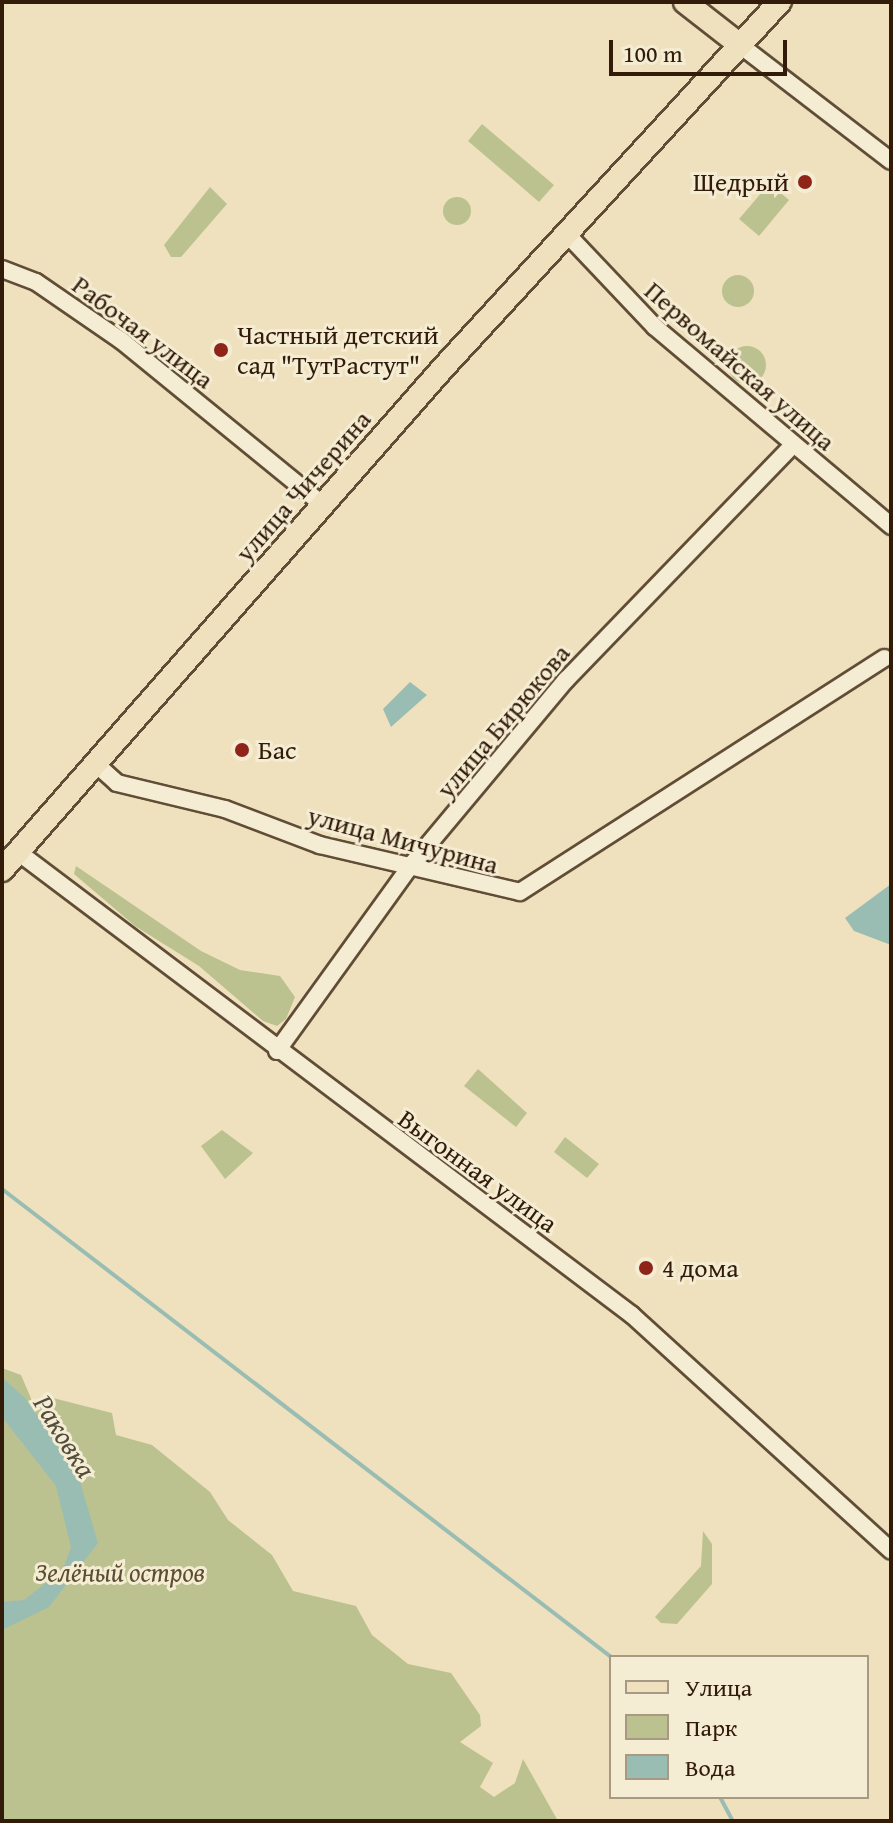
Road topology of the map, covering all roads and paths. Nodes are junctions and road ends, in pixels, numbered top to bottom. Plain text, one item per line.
1 (685, 2) edge
2 (780, 2) edge
3 (740, 45) junction
4 (891, 161) edge
5 (566, 233) junction
6 (2, 269) edge
7 (793, 445) junction
8 (323, 505) junction
9 (891, 526) edge
10 (884, 658) dead end
11 (96, 764) junction
12 (18, 852) junction
13 (412, 864) junction
14 (2, 870) edge
15 (277, 1051) junction
16 (891, 1551) edge

1 - 3 main road
2 - 3 main road, улица Чичерина
3 - 4 street
3 - 5 main road, улица Чичерина
5 - 7 street, Первомайская улица
5 - 8 main road, улица Чичерина
6 - 8 street, Рабочая улица
7 - 9 street, Первомайская улица
7 - 13 street, улица Бирюкова
8 - 11 main road, улица Чичерина
10 - 13 street, улица Мичурина
11 - 12 main road, улица Чичерина
11 - 13 street, улица Мичурина
12 - 14 main road, улица Чичерина
12 - 15 street, Выгонная улица
13 - 15 street, улица Бирюкова
15 - 16 street, Выгонная улица

